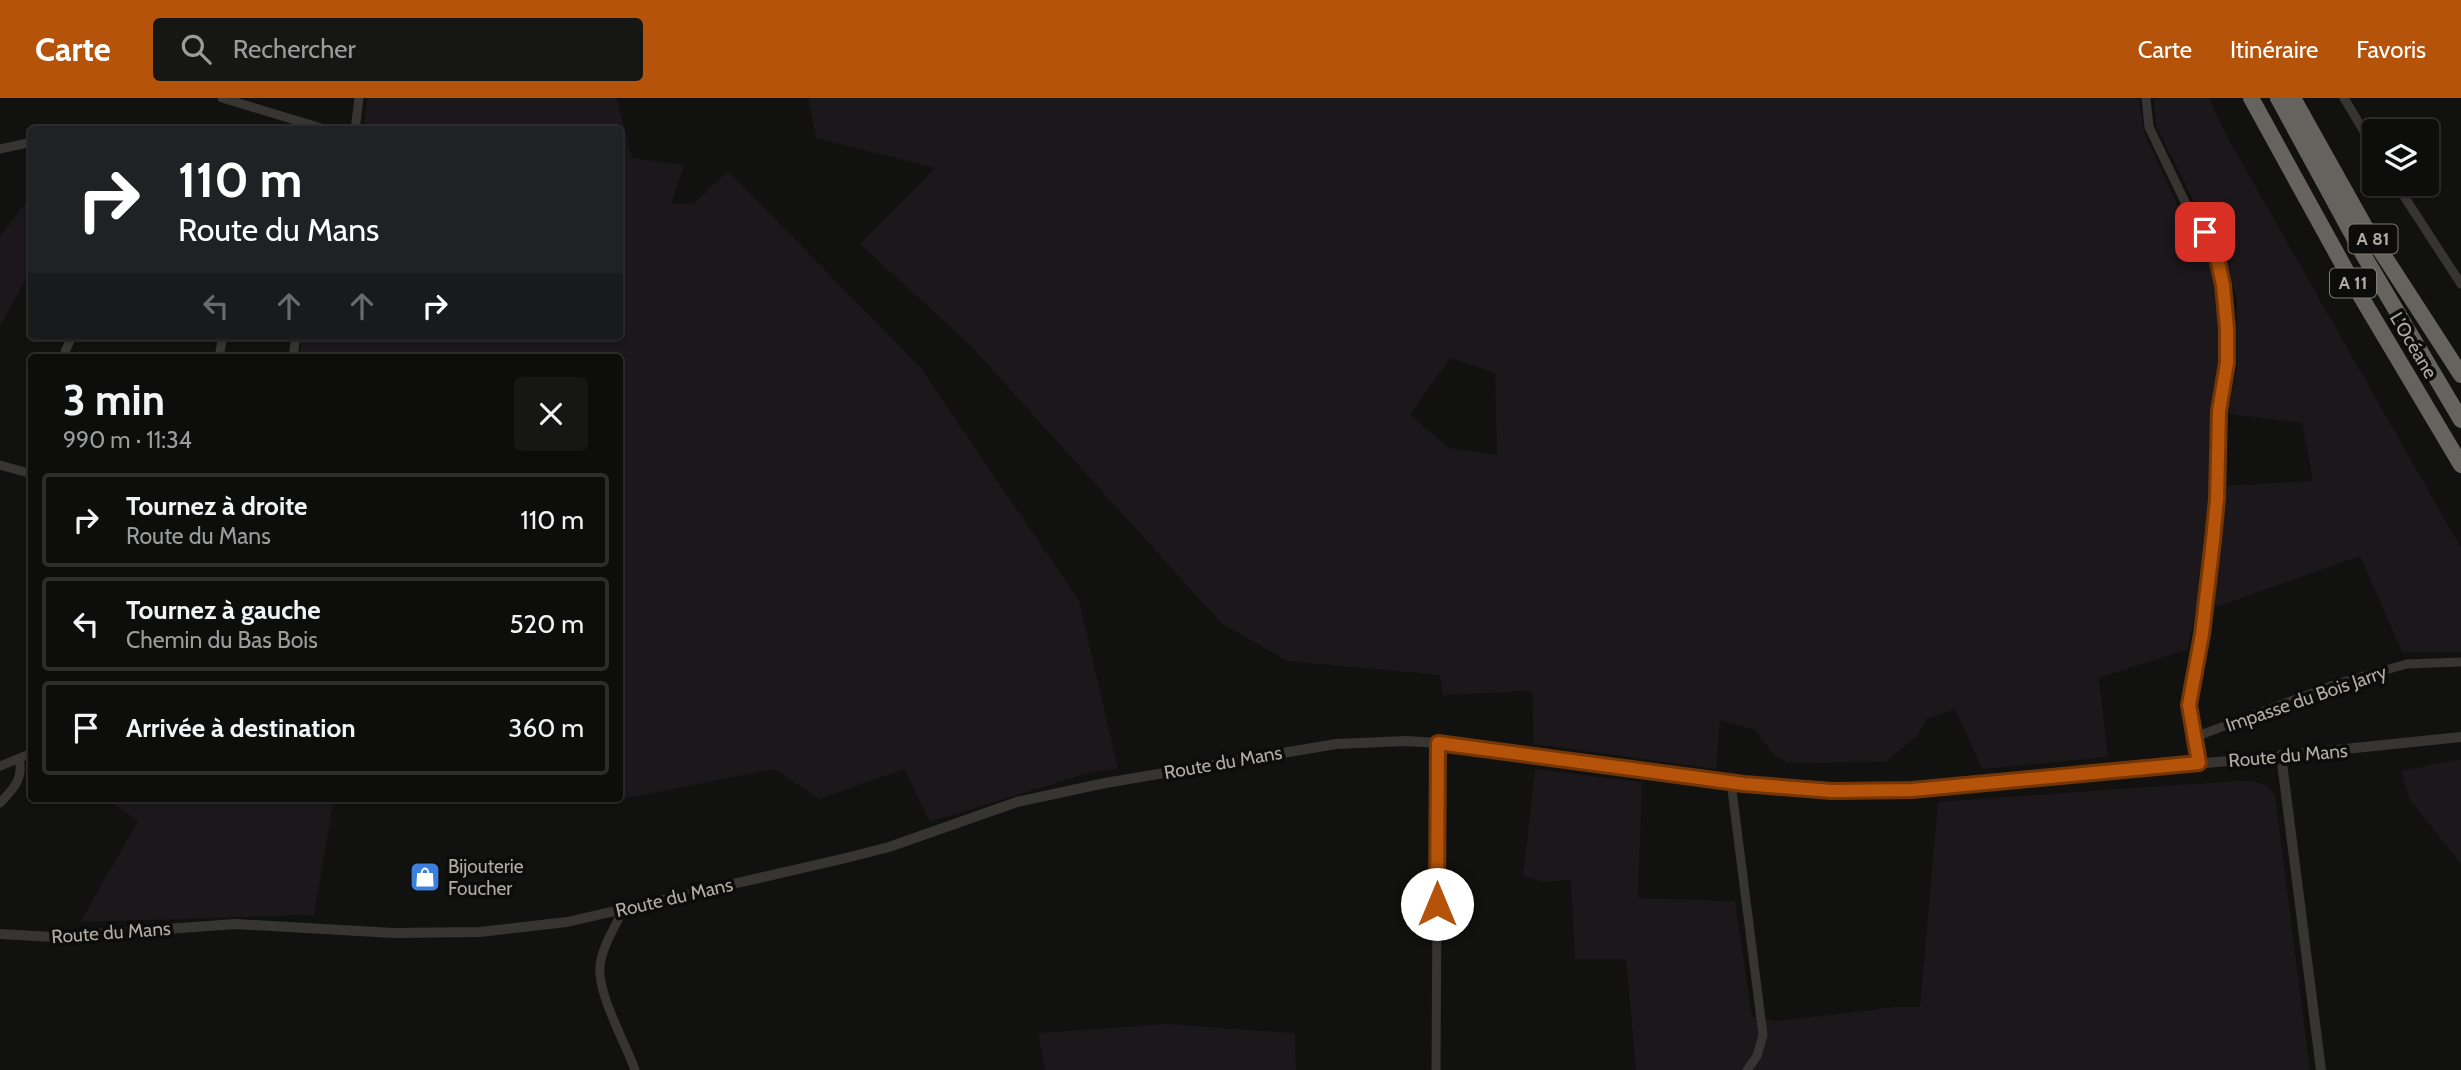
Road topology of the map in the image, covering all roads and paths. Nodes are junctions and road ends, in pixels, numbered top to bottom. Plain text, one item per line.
1 (225, 98) edge
2 (359, 98) edge
3 (2146, 98) edge
4 (2251, 98) edge
5 (2278, 98) edge
6 (2293, 98) edge
7 (2344, 98) edge
8 (315, 126) edge
9 (356, 126) edge
10 (2362, 128) edge
11 (28, 143) edge
12 (0, 149) edge
13 (2404, 196) edge
14 (2461, 284) edge
15 (2461, 375) edge
16 (2461, 420) edge
17 (0, 465) edge
18 (2461, 465) edge
19 (28, 473) edge
20 (2461, 662) edge
21 (2195, 737) junction
22 (2461, 737) edge
23 (1438, 743) junction
24 (28, 754) edge
25 (2281, 755) junction
26 (19, 759) junction
27 (2199, 763) junction
28 (0, 766) edge
29 (1731, 782) junction
30 (0, 803) edge
31 (620, 910) junction
32 (0, 934) edge
33 (635, 1070) edge
34 (1436, 1070) edge
35 (1747, 1070) edge
36 (2321, 1070) edge

1 - 8 street
2 - 9 street
3 - 21 street
4 - 18 highway, L’Océane / A 11
5 - 16 highway, L’Océane / A 11
6 - 15 highway, A 81
7 - 10 street
11 - 12 street
13 - 14 street
17 - 19 street
20 - 21 street, Impasse du Bois Jarry
21 - 27 street
22 - 25 street, Route du Mans
23 - 29 street, Route du Mans
23 - 31 street, Route du Mans
23 - 34 street
24 - 26 street
25 - 27 street, Route du Mans
25 - 36 street
26 - 28 street
26 - 30 street
27 - 29 street, Route du Mans
29 - 35 street
31 - 32 street, Route du Mans
31 - 33 street

